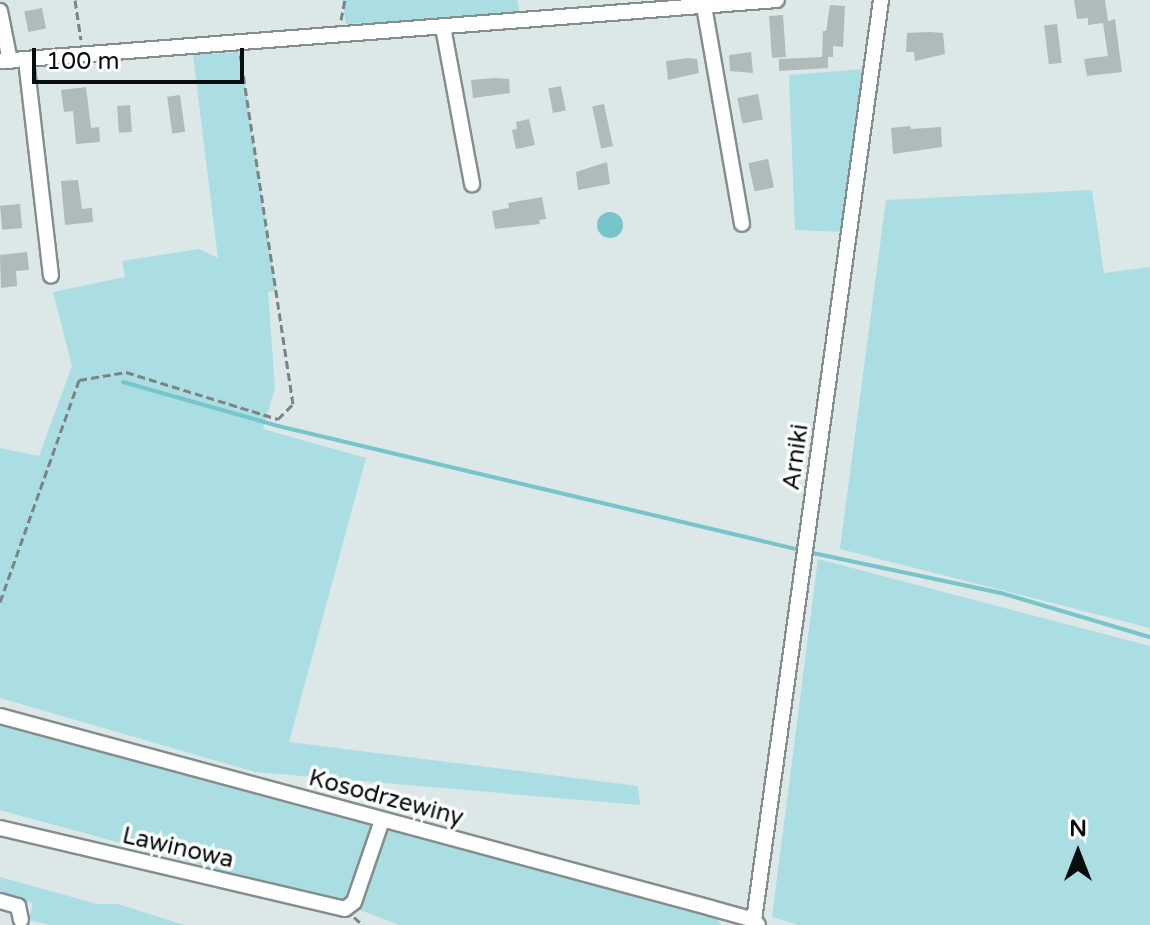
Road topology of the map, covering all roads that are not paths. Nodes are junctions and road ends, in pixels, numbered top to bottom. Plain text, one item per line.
1 (777, 0) edge
2 (881, 0) edge
3 (704, 6) junction
4 (0, 11) edge
5 (443, 27) junction
6 (26, 60) junction
7 (5, 61) edge
8 (472, 184) dead end
9 (742, 224) dead end
10 (51, 276) dead end
11 (0, 716) edge
12 (382, 820) junction
13 (0, 828) edge
14 (0, 901) edge
15 (21, 920) dead end
16 (756, 923) edge

1 - 3 street
2 - 16 street, Arniki
3 - 5 street
3 - 9 street
4 - 7 street
5 - 6 street
5 - 8 street
6 - 7 street
6 - 10 street
11 - 12 street, Kosodrzewiny
12 - 13 street, Lawinowa
12 - 16 street, Kosodrzewiny
14 - 15 street

